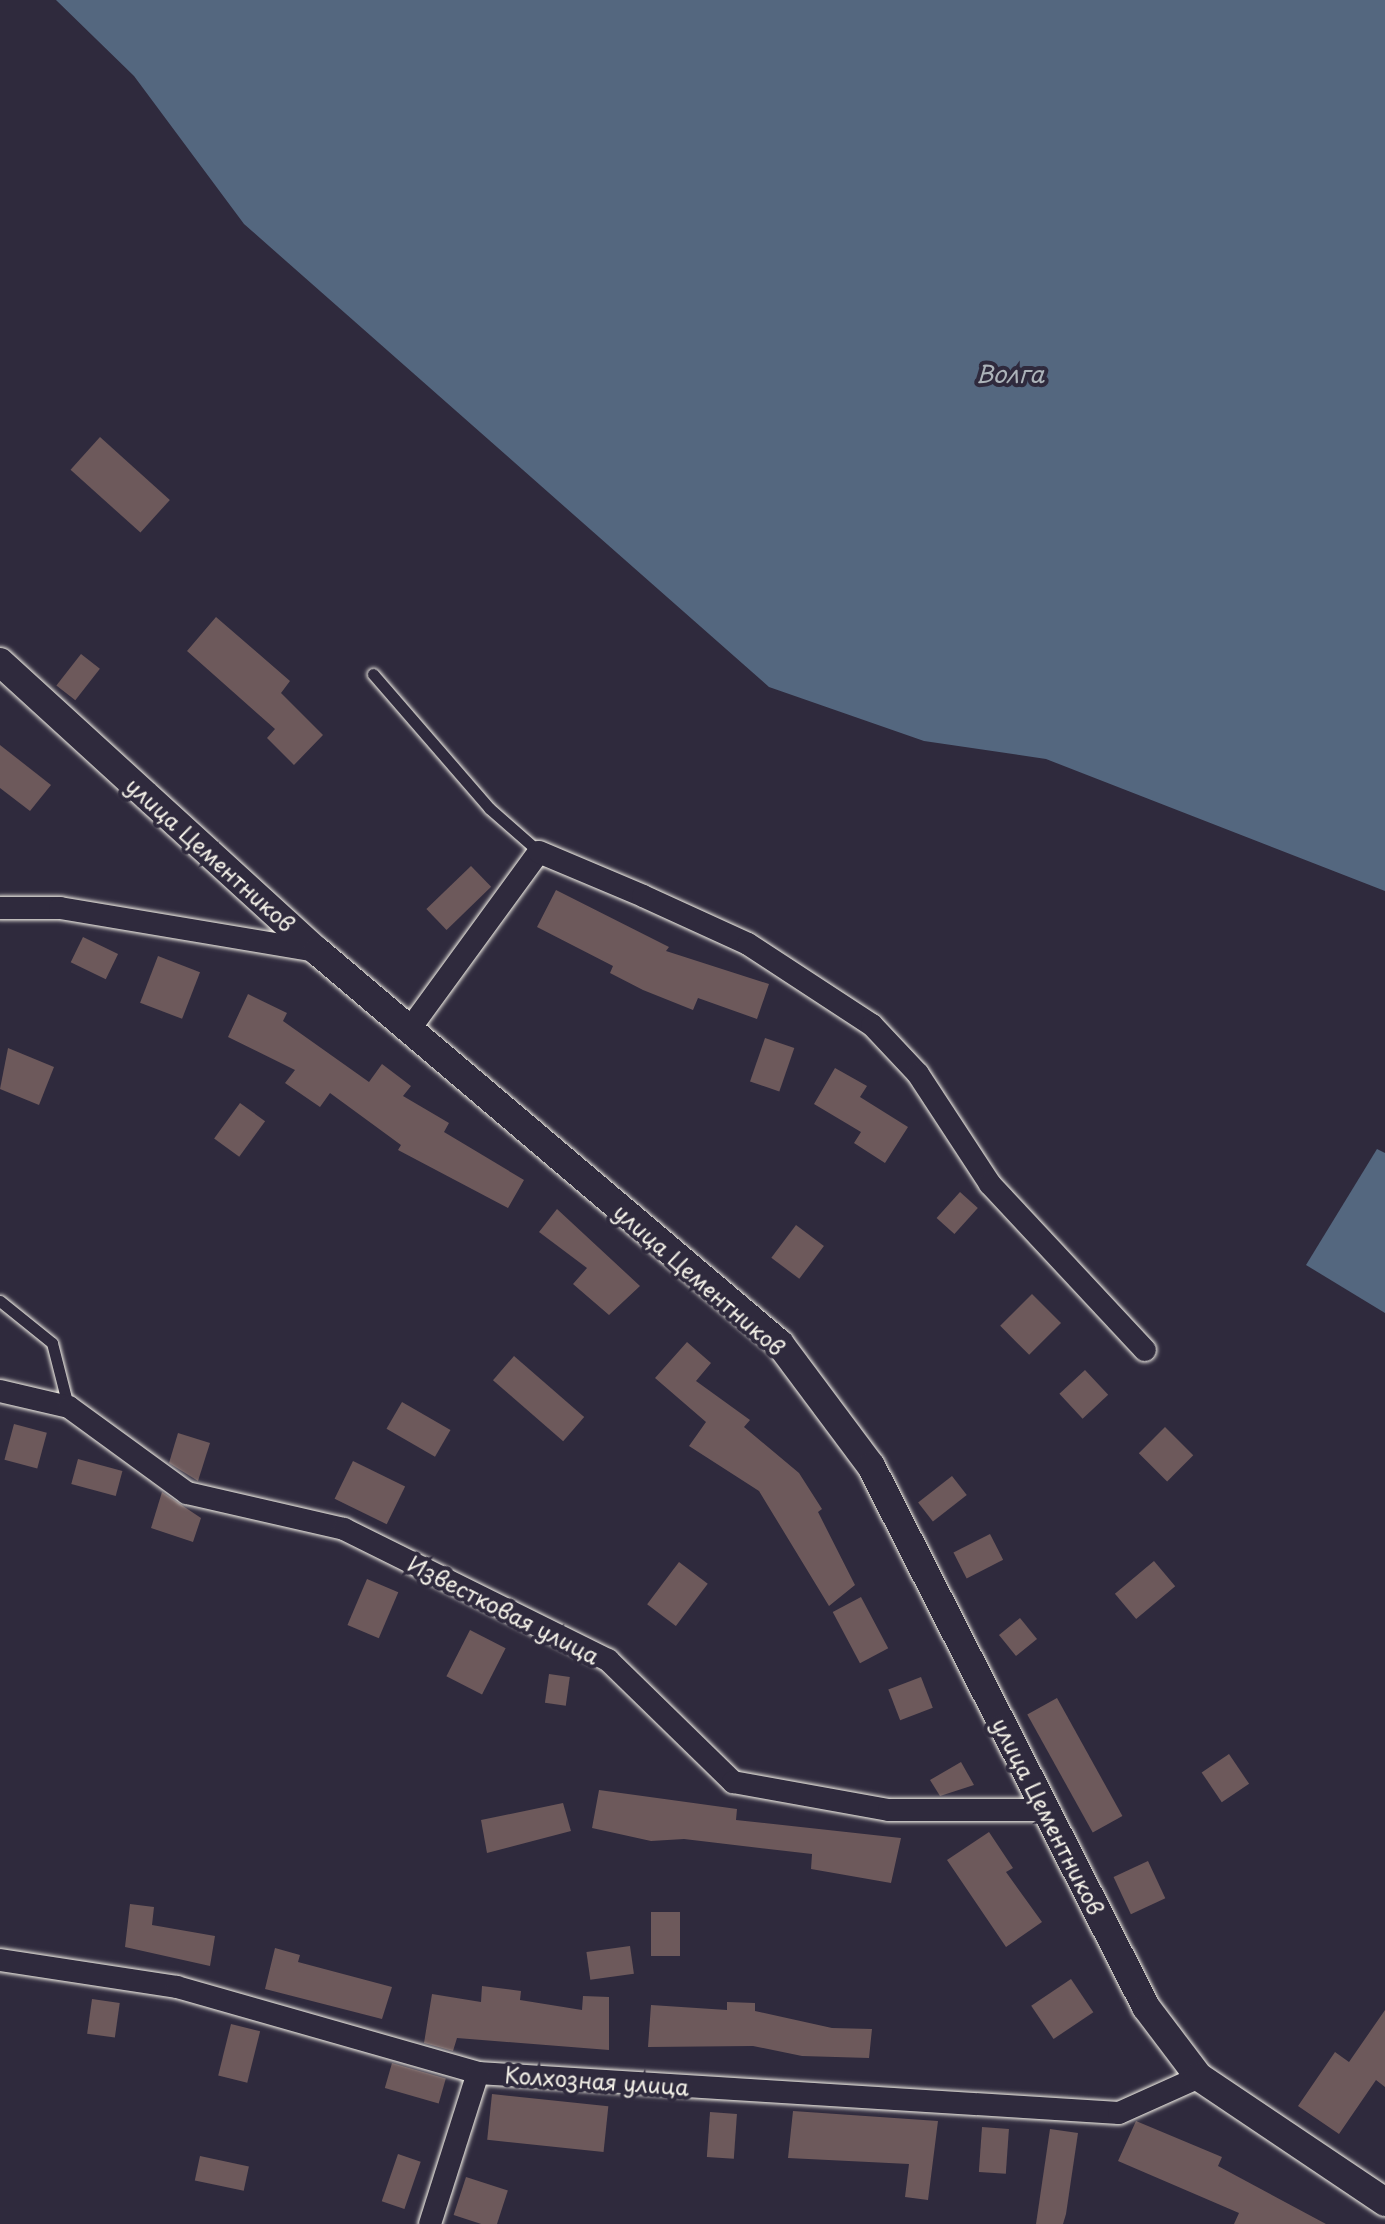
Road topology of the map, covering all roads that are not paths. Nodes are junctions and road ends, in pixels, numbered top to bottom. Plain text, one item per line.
1 (0, 662) edge
2 (373, 674) dead end
3 (539, 852) junction
4 (0, 908) edge
5 (317, 951) junction
6 (409, 1030) junction
7 (0, 1301) edge
8 (1145, 1350) dead end
9 (0, 1391) edge
10 (69, 1407) junction
11 (1045, 1810) junction
12 (0, 1960) edge
13 (478, 2073) junction
14 (1199, 2077) junction
15 (1385, 2202) edge
16 (430, 2224) edge

1 - 5 street, улица Цементников
2 - 3 lane
3 - 6 street
3 - 8 street
4 - 5 street
5 - 6 street, улица Цементников
6 - 11 street, улица Цементников
7 - 10 lane
9 - 10 street, Известковая улица
10 - 11 street, Известковая улица
11 - 14 street, улица Цементников
12 - 13 street, Колхозная улица
13 - 14 street, Колхозная улица
13 - 16 street
14 - 15 street, улица Цементников

